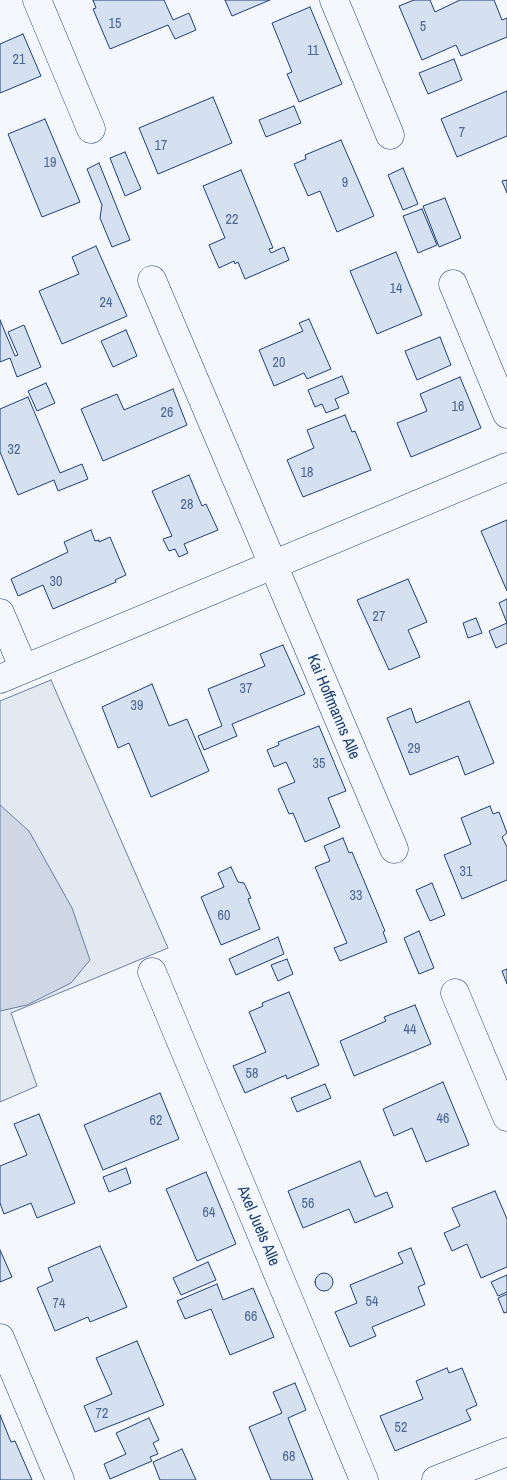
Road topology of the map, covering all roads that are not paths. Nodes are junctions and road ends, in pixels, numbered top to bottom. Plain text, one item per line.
1 (37, 0) edge
2 (334, 0) edge
3 (91, 129) dead end
4 (390, 135) dead end
5 (152, 280) dead end
6 (453, 284) dead end
7 (507, 414) edge
8 (507, 467) edge
9 (273, 565) junction
10 (0, 613) edge
11 (12, 674) edge
12 (394, 850) dead end
13 (152, 972) dead end
14 (455, 993) dead end
15 (507, 1118) edge
16 (0, 1338) edge
17 (507, 1452) edge
18 (60, 1480) edge
19 (364, 1480) edge
20 (436, 1480) edge

1 - 3 street
2 - 4 street
5 - 9 street, Kai Hoffmanns Alle
6 - 7 street
8 - 9 street
9 - 11 street
9 - 12 street, Kai Hoffmanns Alle
10 - 11 street
13 - 19 street, Axel Juels Alle
14 - 15 street
16 - 18 street
17 - 20 street

